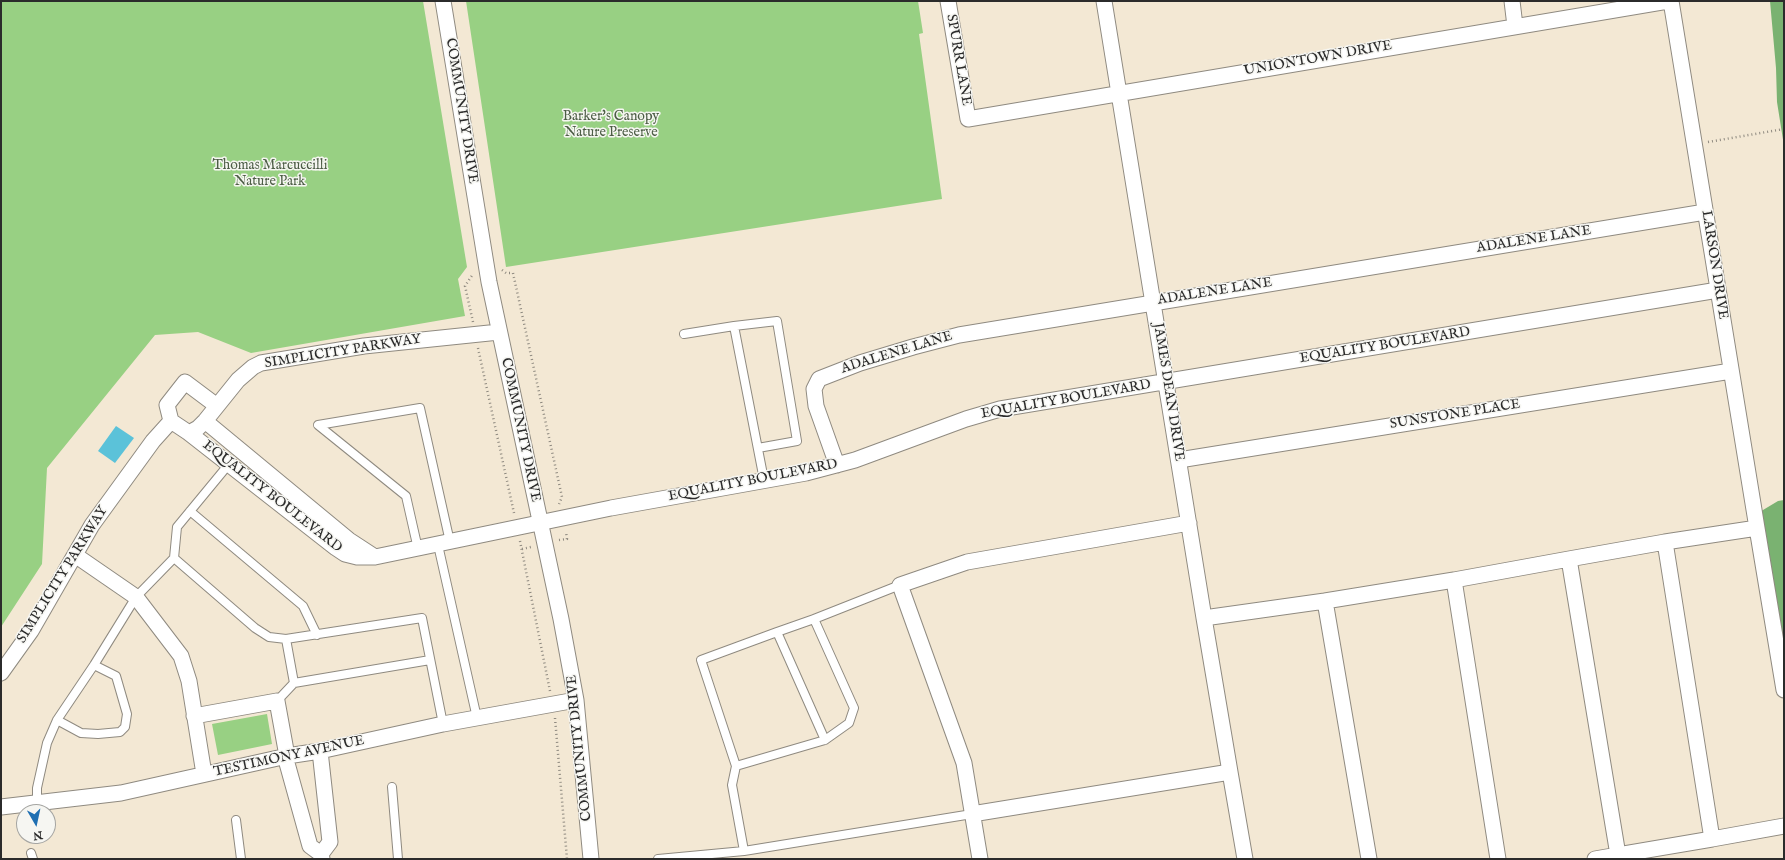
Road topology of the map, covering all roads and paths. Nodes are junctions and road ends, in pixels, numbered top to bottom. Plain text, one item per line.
1 (443, 1) edge
2 (948, 1) edge
3 (1104, 1) edge
4 (1512, 1) edge
5 (1670, 1) edge
6 (1515, 26) junction
7 (1119, 92) junction
8 (968, 119) joint
9 (1784, 129) edge
10 (1708, 142) dead end
11 (1705, 212) junction
12 (498, 267) dead end
13 (1718, 290) junction
14 (1154, 302) junction
15 (734, 326) junction
16 (499, 332) junction
17 (475, 334) junction
18 (684, 334) dead end
19 (1731, 371) junction
20 (1167, 382) junction
21 (217, 406) junction
22 (171, 421) junction
23 (205, 421) junction
24 (189, 433) junction
25 (758, 448) junction
26 (1179, 460) junction
27 (229, 464) junction
28 (837, 465) junction
29 (764, 480) junction
30 (190, 511) junction
31 (563, 518) junction
32 (1189, 522) junction
33 (540, 523) junction
34 (517, 527) junction
35 (1757, 528) junction
36 (1665, 542) junction
37 (444, 543) junction
38 (545, 544) junction
39 (418, 548) junction
40 (522, 549) junction
41 (76, 555) junction
42 (375, 557) junction
43 (174, 558) junction
44 (1569, 559) junction
45 (1454, 580) junction
46 (900, 585) junction
47 (136, 597) junction
48 (1325, 602) junction
49 (1204, 618) junction
50 (814, 619) junction
51 (777, 632) junction
52 (317, 634) junction
53 (286, 640) junction
54 (430, 660) junction
55 (94, 665) junction
56 (1, 673) edge
57 (294, 683) junction
58 (1784, 690) edge
59 (576, 700) junction
60 (277, 701) junction
61 (553, 704) junction
62 (194, 716) junction
63 (477, 718) junction
64 (57, 720) junction
65 (443, 724) junction
66 (825, 740) junction
67 (320, 751) junction
68 (286, 756) junction
69 (736, 766) junction
70 (1230, 772) junction
71 (204, 774) junction
72 (392, 787) dead end
73 (37, 803) junction
74 (1, 806) edge
75 (972, 814) junction
76 (236, 820) dead end
77 (1784, 826) edge
78 (1712, 839) junction
79 (744, 850) junction
80 (1618, 855) junction
81 (322, 857) edge
82 (241, 859) edge
83 (398, 859) edge
84 (567, 859) edge
85 (591, 859) edge
86 (658, 859) edge
87 (980, 859) edge
88 (1245, 859) edge
89 (1369, 859) edge
90 (1498, 859) edge
91 (1595, 859) edge

1 - 16 street, COMMUNITY DRIVE
2 - 8 street, SPURR LANE
3 - 7 street, JAMES DEAN DRIVE
4 - 6 street
5 - 6 street, UNIONTOWN DRIVE
5 - 11 street, LARSON DRIVE
6 - 7 street, UNIONTOWN DRIVE
7 - 8 street, UNIONTOWN DRIVE
7 - 14 street, JAMES DEAN DRIVE
9 - 10 path
11 - 13 street, LARSON DRIVE
11 - 14 street, ADALENE LANE
12 - 31 path
13 - 19 street, LARSON DRIVE
13 - 20 street, EQUALITY BOULEVARD
14 - 20 street, JAMES DEAN DRIVE
14 - 28 street, ADALENE LANE
15 - 18 lane
15 - 25 lane
15 - 25 lane
16 - 17 street, SIMPLICITY PARKWAY
16 - 33 street, COMMUNITY DRIVE
17 - 21 street, SIMPLICITY PARKWAY
17 - 34 path
19 - 26 street, SUNSTONE PLACE
19 - 35 street, LARSON DRIVE
20 - 26 street, JAMES DEAN DRIVE
20 - 28 street, EQUALITY BOULEVARD
21 - 22 street
21 - 23 street, EQUALITY BOULEVARD
22 - 24 street
22 - 41 street, SIMPLICITY PARKWAY
23 - 24 street, EQUALITY BOULEVARD
23 - 42 street, EQUALITY BOULEVARD
24 - 27 street, EQUALITY BOULEVARD
25 - 29 lane
26 - 32 street, JAMES DEAN DRIVE
27 - 30 lane
27 - 42 street, EQUALITY BOULEVARD
28 - 29 street, EQUALITY BOULEVARD
29 - 31 street, EQUALITY BOULEVARD
30 - 43 lane
30 - 52 lane
31 - 33 street, EQUALITY BOULEVARD
31 - 38 path
32 - 46 street
32 - 49 street, JAMES DEAN DRIVE
33 - 34 street, EQUALITY BOULEVARD
33 - 38 street, COMMUNITY DRIVE
34 - 37 street, EQUALITY BOULEVARD
34 - 40 path
35 - 36 street
35 - 58 street, LARSON DRIVE
36 - 44 street
36 - 78 street
37 - 39 street, EQUALITY BOULEVARD
37 - 39 lane
37 - 63 lane
38 - 40 path
38 - 59 street, COMMUNITY DRIVE
39 - 42 street, EQUALITY BOULEVARD
40 - 61 path
41 - 47 street
41 - 56 street, SIMPLICITY PARKWAY
43 - 47 lane
43 - 53 lane
44 - 45 street
44 - 80 street
45 - 48 street
45 - 90 street
46 - 50 lane
46 - 75 street
47 - 55 lane
47 - 62 street
48 - 49 street
48 - 89 street
49 - 70 street, JAMES DEAN DRIVE
50 - 51 lane
50 - 66 lane
51 - 66 lane
51 - 69 lane
52 - 53 lane
52 - 54 lane
53 - 57 lane
54 - 57 lane
54 - 65 lane
55 - 64 lane
55 - 64 lane
57 - 60 lane
59 - 61 street, TESTIMONY AVENUE
59 - 85 street, COMMUNITY DRIVE
60 - 62 street
60 - 68 street
61 - 63 street, TESTIMONY AVENUE
61 - 84 path
62 - 71 street
63 - 65 street, TESTIMONY AVENUE
64 - 73 lane
65 - 67 street, TESTIMONY AVENUE
66 - 69 lane
67 - 68 street, TESTIMONY AVENUE
67 - 81 street
68 - 71 street, TESTIMONY AVENUE
68 - 81 street
69 - 79 lane
70 - 75 street
70 - 88 street, JAMES DEAN DRIVE
71 - 73 street, TESTIMONY AVENUE
72 - 83 lane
73 - 74 street, TESTIMONY AVENUE
75 - 79 lane
75 - 87 street
76 - 82 lane
77 - 78 street
78 - 80 street
79 - 86 lane
80 - 91 street

